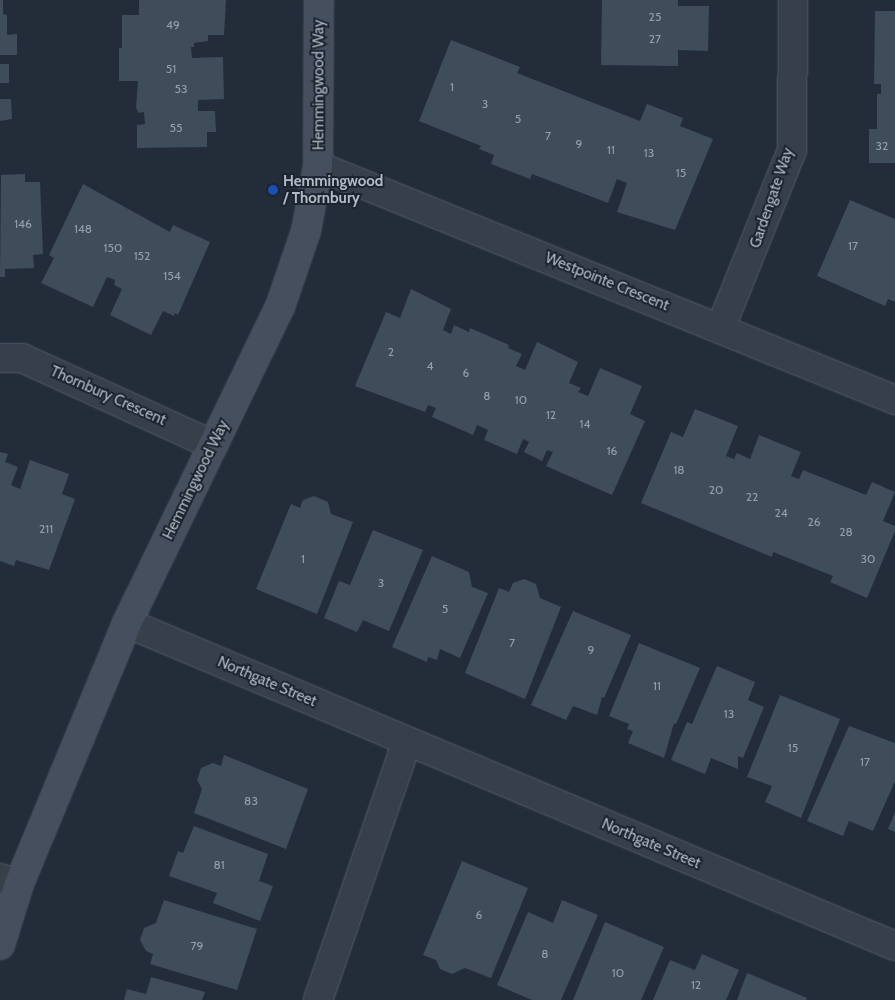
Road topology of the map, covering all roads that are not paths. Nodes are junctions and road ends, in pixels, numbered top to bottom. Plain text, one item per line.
1 (319, 0) edge
2 (793, 0) edge
3 (318, 166) junction
4 (720, 329) junction
5 (0, 358) edge
6 (895, 400) edge
7 (214, 445) junction
8 (127, 623) junction
9 (407, 742) junction
10 (10, 881) edge
11 (0, 945) edge
12 (895, 946) edge
13 (318, 1000) edge

1 - 3 street, Hemmingwood Way
2 - 4 street, Gardengate Way
3 - 4 street, Westpointe Crescent
3 - 7 street, Hemmingwood Way
4 - 6 street, Westpointe Crescent
5 - 7 street, Thornbury Crescent
7 - 8 street, Hemmingwood Way
8 - 9 street, Northgate Street
8 - 10 street, Hemmingwood Way
9 - 12 street, Northgate Street
9 - 13 street
10 - 11 street, Hemmingwood Way

